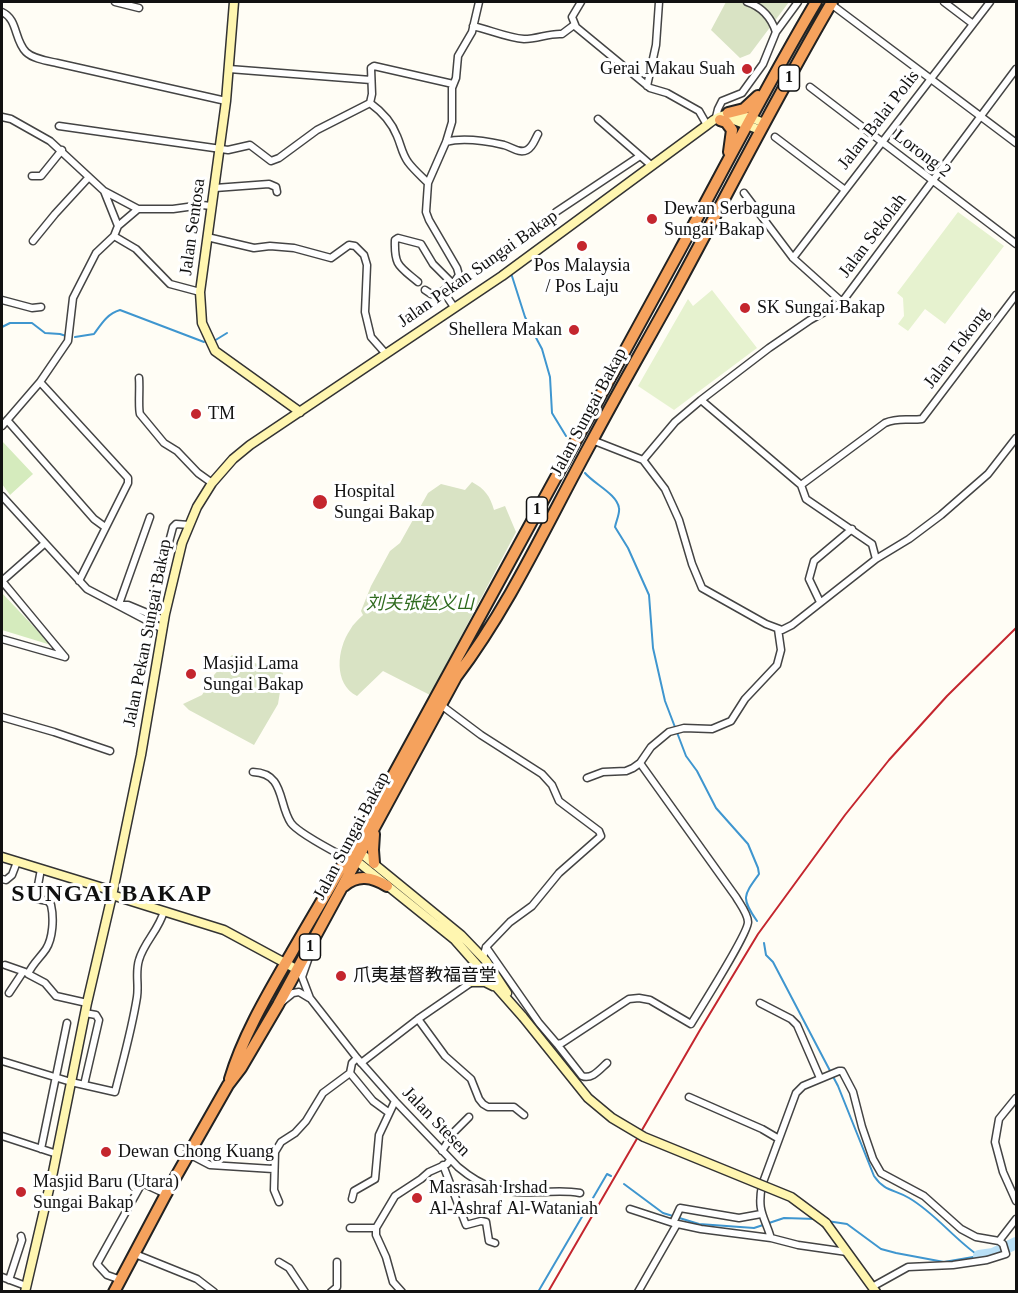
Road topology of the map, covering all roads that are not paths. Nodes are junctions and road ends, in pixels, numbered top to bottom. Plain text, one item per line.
1 (115, 2) edge
2 (233, 2) edge
3 (479, 2) edge
4 (581, 2) edge
5 (659, 2) edge
6 (747, 2) edge
7 (798, 2) edge
8 (816, 2) edge
9 (944, 2) edge
10 (990, 2) edge
11 (832, 3) edge
12 (139, 8) dead end
13 (2, 12) edge
14 (973, 24) junction
15 (574, 25) junction
16 (473, 26) junction
17 (776, 32) junction
18 (229, 69) junction
19 (1017, 69) edge
20 (931, 79) junction
21 (371, 80) junction
22 (453, 84) junction
23 (647, 86) junction
24 (767, 86) junction
25 (810, 87) dead end
26 (226, 101) junction
27 (370, 103) junction
28 (981, 116) junction
29 (2, 117) edge
30 (598, 119) dead end
31 (716, 120) junction
32 (749, 121) junction
33 (59, 126) dead end
34 (762, 126) junction
35 (538, 134) dead end
36 (775, 136) dead end
37 (446, 142) junction
38 (882, 142) junction
39 (1017, 143) edge
40 (221, 149) junction
41 (62, 150) junction
42 (640, 156) junction
43 (652, 166) junction
44 (726, 167) junction
45 (32, 176) dead end
46 (89, 177) junction
47 (933, 181) junction
48 (428, 183) junction
49 (215, 188) junction
50 (104, 190) junction
51 (845, 190) junction
52 (277, 192) dead end
53 (744, 193) dead end
54 (211, 206) junction
55 (138, 208) junction
56 (556, 212) dead end
57 (118, 226) junction
58 (114, 236) junction
59 (207, 237) junction
60 (33, 241) dead end
61 (1017, 244) edge
62 (793, 258) junction
63 (418, 282) dead end
64 (453, 284) junction
65 (425, 290) dead end
66 (443, 291) junction
67 (200, 292) junction
68 (1017, 295) edge
69 (2, 300) edge
70 (842, 302) junction
71 (41, 307) dead end
72 (454, 308) junction
73 (386, 354) junction
74 (139, 378) dead end
75 (40, 382) junction
76 (701, 400) junction
77 (300, 412) junction
78 (7, 420) junction
79 (2, 426) edge
80 (1017, 438) edge
81 (592, 440) junction
82 (643, 460) junction
83 (212, 483) junction
84 (801, 485) junction
85 (2, 496) edge
86 (150, 517) dead end
87 (189, 525) junction
88 (105, 527) junction
89 (852, 529) junction
90 (44, 544) junction
91 (876, 560) junction
92 (2, 581) edge
93 (79, 581) junction
94 (159, 586) junction
95 (171, 590) junction
96 (820, 602) junction
97 (119, 605) junction
98 (150, 614) junction
99 (164, 625) junction
100 (778, 629) junction
101 (48, 636) junction
102 (2, 639) edge
103 (38, 649) junction
104 (441, 705) junction
105 (2, 717) edge
106 (110, 751) dead end
107 (640, 763) junction
108 (253, 772) dead end
109 (587, 778) dead end
110 (378, 823) junction
111 (353, 854) junction
112 (2, 857) edge
113 (16, 862) junction
114 (374, 863) junction
115 (41, 869) junction
116 (2, 879) edge
117 (387, 886) junction
118 (342, 888) junction
119 (113, 893) junction
120 (164, 911) junction
121 (318, 933) junction
122 (486, 946) junction
123 (475, 949) junction
124 (481, 960) junction
125 (286, 963) junction
126 (5, 965) dead end
127 (298, 970) junction
128 (26, 973) junction
129 (484, 973) junction
130 (471, 982) junction
131 (496, 987) junction
132 (9, 993) dead end
133 (310, 998) junction
134 (87, 1003) junction
135 (760, 1003) dead end
136 (513, 1004) junction
137 (278, 1005) junction
138 (85, 1013) junction
139 (418, 1019) junction
140 (67, 1023) dead end
141 (252, 1040) junction
142 (557, 1044) junction
143 (359, 1061) junction
144 (2, 1062) edge
145 (607, 1063) dead end
146 (350, 1072) junction
147 (823, 1077) junction
148 (56, 1078) junction
149 (71, 1082) junction
150 (84, 1085) junction
151 (689, 1097) dead end
152 (1017, 1098) edge
153 (395, 1101) junction
154 (388, 1112) junction
155 (524, 1115) dead end
156 (469, 1117) dead end
157 (2, 1136) edge
158 (779, 1139) junction
159 (41, 1149) junction
160 (442, 1151) junction
161 (57, 1154) junction
162 (189, 1154) junction
163 (450, 1160) junction
164 (443, 1165) junction
165 (273, 1168) junction
166 (166, 1194) junction
167 (580, 1194) dead end
168 (352, 1199) dead end
169 (1017, 1201) edge
170 (279, 1202) dead end
171 (630, 1209) dead end
172 (762, 1216) junction
173 (675, 1219) junction
174 (1017, 1219) edge
175 (350, 1228) dead end
176 (376, 1228) junction
177 (21, 1236) dead end
178 (771, 1238) junction
179 (495, 1243) dead end
180 (1003, 1246) junction
181 (848, 1252) junction
182 (135, 1254) junction
183 (279, 1262) dead end
184 (337, 1262) dead end
185 (2, 1277) edge
186 (9, 1280) junction
187 (121, 1280) junction
188 (26, 1289) edge
189 (874, 1289) edge
190 (114, 1292) edge
191 (214, 1292) edge
192 (304, 1292) edge
193 (331, 1292) edge
194 (402, 1292) edge
195 (638, 1292) edge

1 - 12 street
2 - 18 street, Jalan Sentosa
3 - 16 street
4 - 15 street
5 - 23 street
6 - 17 street
7 - 17 street
8 - 24 highway, Jalan Sungai Bakap / 1
9 - 14 street
10 - 14 street, Jalan Balai Polis
11 - 20 street
11 - 34 highway, Jalan Sungai Bakap / 1
13 - 26 street
14 - 20 street, Jalan Balai Polis
15 - 16 street
15 - 23 street
16 - 22 street
17 - 31 street
18 - 21 street
18 - 26 street, Jalan Sentosa
19 - 28 street, Jalan Sekolah
20 - 28 street
20 - 38 street, Jalan Balai Polis
21 - 22 street
21 - 27 street
22 - 37 street
23 - 31 street
24 - 31 highway
24 - 32 highway, Jalan Sungai Bakap / 1
25 - 38 street, Lorong 2
26 - 40 street, Jalan Sentosa
27 - 40 street
27 - 48 street
28 - 39 street
28 - 47 street, Jalan Sekolah
29 - 41 street
30 - 42 street
31 - 32 street
31 - 43 street, Jalan Pekan Sungai Bakap
31 - 44 highway
32 - 34 street
32 - 44 highway, Jalan Sungai Bakap / 1
33 - 40 street
34 - 81 highway, Jalan Sungai Bakap / 1
35 - 37 street
36 - 51 street
37 - 48 street
38 - 47 street, Lorong 2
38 - 51 street, Jalan Balai Polis
40 - 49 street, Jalan Sentosa
41 - 45 street
41 - 46 street
42 - 43 street
42 - 56 street
43 - 72 street, Jalan Pekan Sungai Bakap
44 - 111 highway, Jalan Sungai Bakap / 1
46 - 50 street
46 - 60 street
47 - 61 street, Lorong 2
47 - 70 street, Jalan Sekolah
48 - 64 street
49 - 52 street
49 - 54 street, Jalan Sentosa
50 - 55 street
50 - 57 street
51 - 62 street, Jalan Balai Polis
53 - 62 street
54 - 55 street
54 - 59 street, Jalan Sentosa
55 - 57 street
57 - 58 street
58 - 67 street
58 - 75 street
59 - 67 street, Jalan Sentosa
59 - 73 street
62 - 70 street
63 - 64 street
64 - 66 street
65 - 66 street
66 - 72 street
67 - 77 street, Jalan Sentosa
68 - 84 street, Jalan Tokong
69 - 71 street
70 - 76 street, Jalan Sekolah
72 - 73 street, Jalan Pekan Sungai Bakap
73 - 77 street, Jalan Pekan Sungai Bakap
74 - 83 street
75 - 78 street
75 - 88 street
76 - 82 street, Jalan Sekolah
76 - 84 street
77 - 83 street, Jalan Pekan Sungai Bakap
78 - 79 street
78 - 88 street
80 - 91 street
81 - 82 street
81 - 104 highway, Jalan Sungai Bakap / 1
82 - 100 street
83 - 87 street, Jalan Pekan Sungai Bakap
84 - 89 street
85 - 90 street
86 - 97 street
87 - 94 street
87 - 95 street, Jalan Pekan Sungai Bakap
88 - 93 street
89 - 91 street
89 - 96 street
90 - 92 street
90 - 93 street
91 - 96 street
92 - 101 street
93 - 97 street
94 - 95 street
94 - 98 street
95 - 99 street, Jalan Pekan Sungai Bakap
96 - 100 street
97 - 98 street
97 - 99 street
98 - 99 street
99 - 119 street, Jalan Pekan Sungai Bakap
100 - 107 street
101 - 103 street
101 - 103 street
102 - 103 street
104 - 110 highway, Jalan Sungai Bakap / 1
104 - 122 street
105 - 106 street
107 - 109 street
107 - 142 street
108 - 111 street
110 - 111 highway, Jalan Sungai Bakap / 1
110 - 114 highway
111 - 114 street
111 - 117 street
111 - 118 highway, Jalan Sungai Bakap / 1
111 - 125 highway, Jalan Sungai Bakap / 1
112 - 113 street
113 - 115 street
113 - 116 street
114 - 123 street
115 - 119 street
115 - 128 street
117 - 118 highway
117 - 124 street
118 - 121 highway, Jalan Sungai Bakap / 1
119 - 120 street
119 - 134 street, Jalan Pekan Sungai Bakap
120 - 125 street
120 - 150 street
121 - 127 highway, Jalan Sungai Bakap / 1
121 - 133 street, Jalan Stesen
122 - 123 street
122 - 124 street
122 - 142 street
123 - 124 street
124 - 129 street
124 - 130 street
124 - 136 street
125 - 127 street
125 - 141 highway, Jalan Sungai Bakap / 1
126 - 128 street
127 - 137 highway, Jalan Sungai Bakap / 1
128 - 132 street
128 - 134 street
129 - 130 street
129 - 131 street
130 - 131 street
130 - 139 street
131 - 136 street
133 - 137 street
133 - 143 street, Jalan Stesen
134 - 138 street, Jalan Pekan Sungai Bakap
135 - 147 street
136 - 181 street, bridge
137 - 141 highway, Jalan Sungai Bakap / 1
138 - 149 street, Jalan Pekan Sungai Bakap
138 - 150 street
139 - 143 street
139 - 155 street
140 - 148 street
141 - 162 highway, Jalan Sungai Bakap / 1
142 - 145 street
143 - 146 street
143 - 153 street, Jalan Stesen
144 - 148 street
146 - 154 street
146 - 165 street
147 - 158 street
147 - 180 street
148 - 149 street
148 - 159 street
149 - 150 street
149 - 161 street, Jalan Pekan Sungai Bakap
151 - 158 street
152 - 169 street
153 - 154 street
153 - 160 street, Jalan Stesen
154 - 168 street
156 - 160 street
157 - 159 street
158 - 172 street
159 - 161 street
160 - 163 street, Jalan Stesen
161 - 188 street, Jalan Pekan Sungai Bakap
162 - 165 street
162 - 166 highway, Jalan Sungai Bakap / 1
163 - 164 street
163 - 167 street, Jalan Stesen
164 - 176 street
164 - 179 street
165 - 170 street
166 - 182 highway, Jalan Sungai Bakap / 1
166 - 187 street
171 - 173 street
172 - 173 street
172 - 178 street
173 - 178 street
173 - 195 street
174 - 180 street
175 - 176 street
176 - 194 street
177 - 186 street
178 - 181 street
180 - 189 street
181 - 189 street
182 - 187 highway, Jalan Sungai Bakap / 1
182 - 191 street
183 - 192 street
184 - 193 street
185 - 186 street
186 - 188 street
187 - 190 highway, Jalan Sungai Bakap / 1

